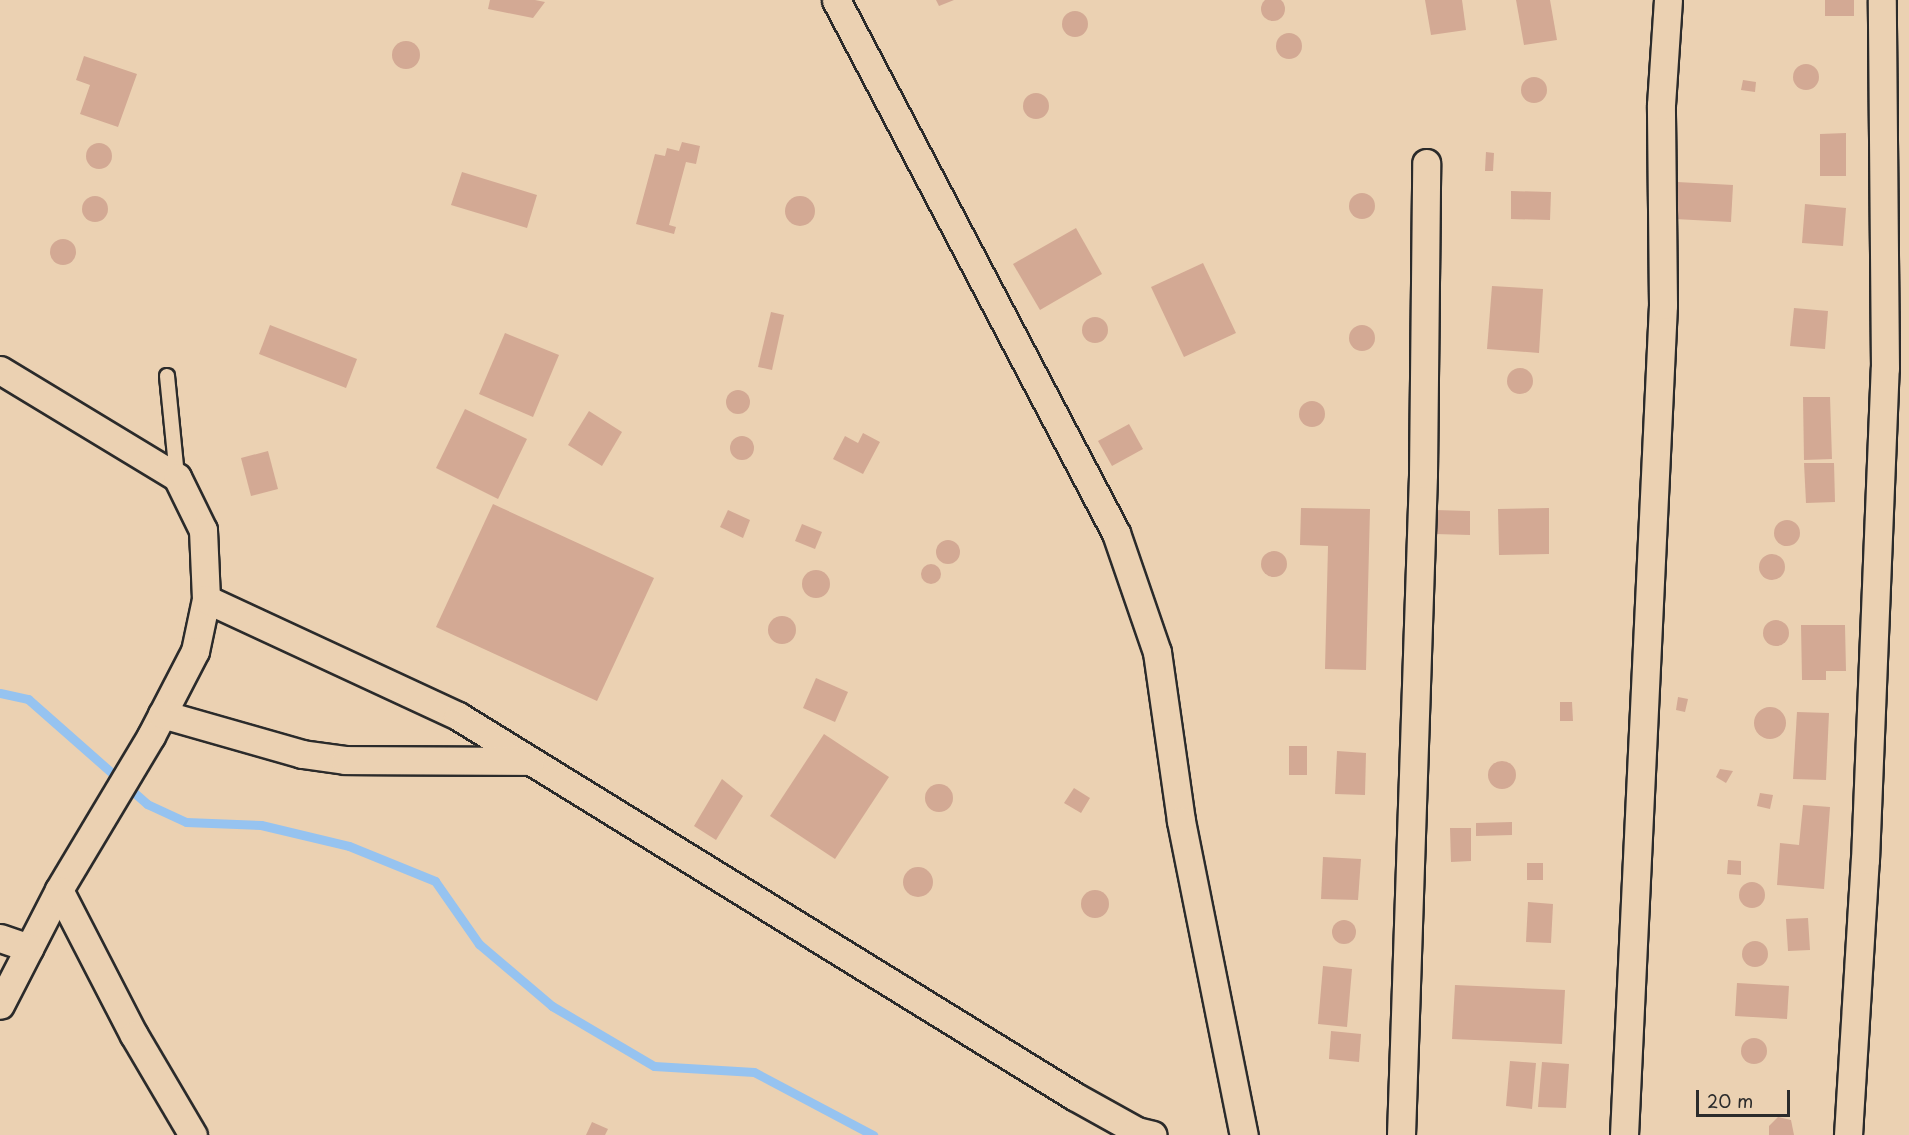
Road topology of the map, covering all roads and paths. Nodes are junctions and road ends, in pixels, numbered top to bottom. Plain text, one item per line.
1 (836, 0) edge
2 (1668, 0) edge
3 (1882, 0) edge
4 (1426, 163) dead end
5 (0, 370) edge
6 (167, 376) dead end
7 (177, 477) junction
8 (206, 599) junction
9 (156, 725) junction
10 (531, 761) junction
11 (59, 890) junction
12 (0, 938) edge
13 (29, 948) junction
14 (0, 1002) edge
15 (194, 1135) edge
16 (1153, 1135) edge
17 (1243, 1135) edge
18 (1401, 1135) edge
19 (1624, 1135) edge
20 (1848, 1135) edge

1 - 17 street
2 - 19 street
3 - 20 street
4 - 18 street
5 - 7 street
6 - 7 lane
7 - 8 street
8 - 9 street
8 - 10 street
9 - 10 street
9 - 11 street
10 - 16 street
11 - 13 street
11 - 15 street
12 - 13 street
13 - 14 street

